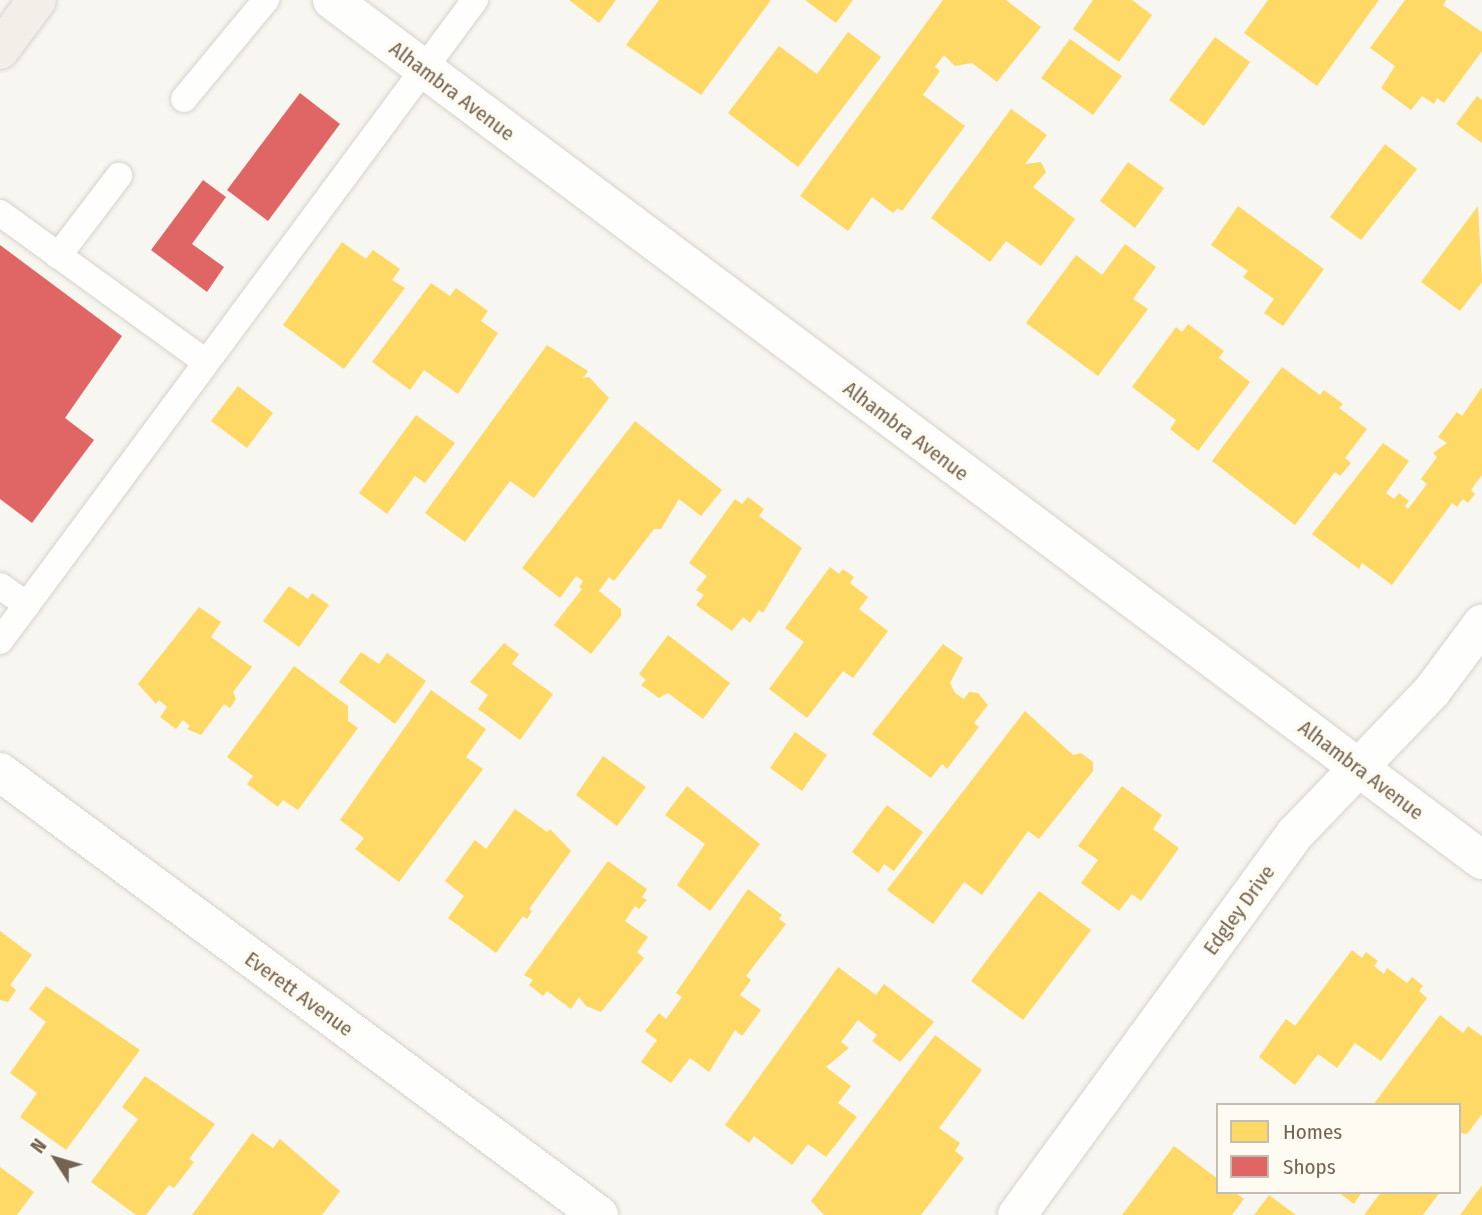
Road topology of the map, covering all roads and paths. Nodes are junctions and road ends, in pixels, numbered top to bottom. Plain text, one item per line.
1 (37, 0) edge
2 (265, 0) edge
3 (332, 0) edge
4 (475, 0) edge
5 (0, 50) edge
6 (423, 69) junction
7 (184, 99) dead end
8 (119, 176) dead end
9 (0, 214) edge
10 (58, 256) junction
11 (206, 362) junction
12 (0, 586) edge
13 (27, 605) junction
14 (1482, 624) edge
15 (0, 641) edge
16 (1359, 769) junction
17 (0, 772) edge
18 (1482, 860) edge
19 (599, 1215) edge
20 (1017, 1215) edge

1 - 5 main road
2 - 7 lane
3 - 6 street, Alhambra Avenue
4 - 6 lane
6 - 11 lane
6 - 16 street, Alhambra Avenue
8 - 10 lane
9 - 10 lane
10 - 11 lane
11 - 13 lane
12 - 13 lane
13 - 15 lane
14 - 16 street, Edgley Drive
16 - 18 street, Alhambra Avenue
16 - 20 street, Edgley Drive
17 - 19 street, Everett Avenue

